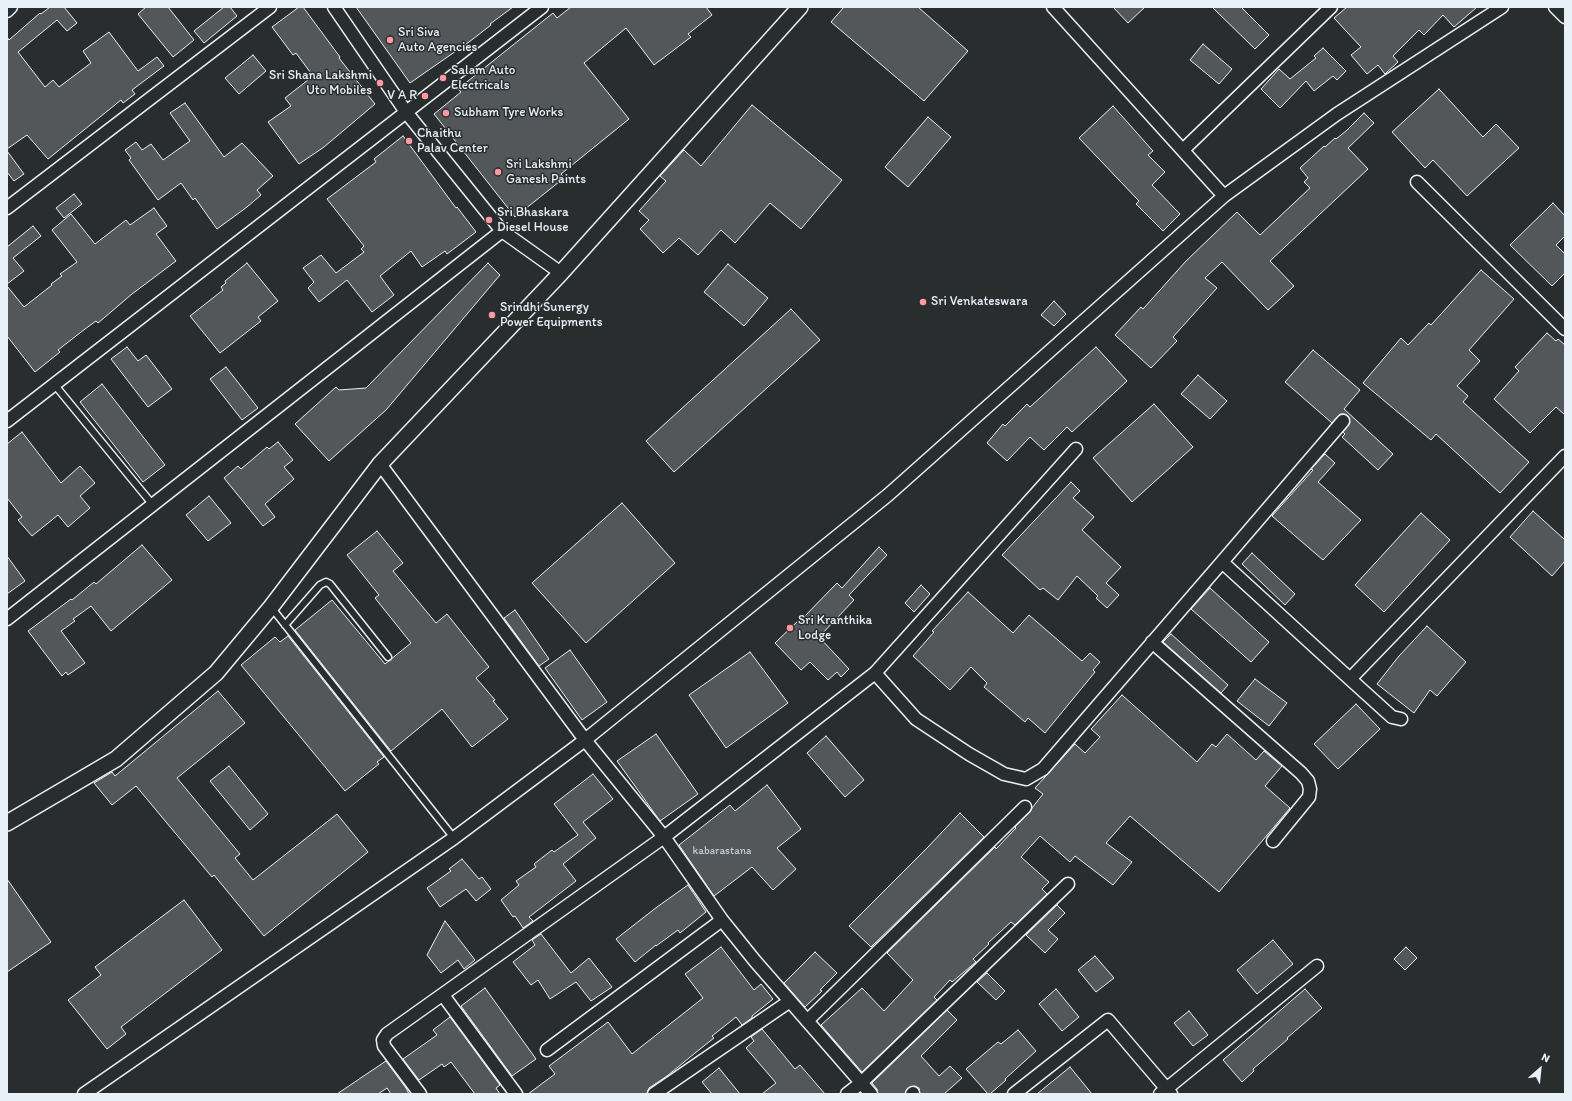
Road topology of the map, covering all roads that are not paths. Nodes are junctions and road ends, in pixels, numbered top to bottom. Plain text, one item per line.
1 (12, 7) edge
2 (270, 7) edge
3 (334, 7) edge
4 (542, 7) edge
5 (800, 7) edge
6 (1053, 7) edge
7 (1331, 7) edge
8 (1502, 7) edge
9 (1555, 7) edge
10 (7, 10) edge
11 (1565, 17) edge
12 (406, 112) junction
13 (1183, 150) junction
14 (1417, 182) dead end
15 (1224, 196) junction
16 (7, 208) edge
17 (502, 231) junction
18 (561, 273) junction
19 (1565, 329) edge
20 (54, 384) junction
21 (7, 421) edge
22 (1343, 421) dead end
23 (1076, 449) dead end
24 (1565, 456) edge
25 (380, 464) junction
26 (153, 505) junction
27 (1222, 562) junction
28 (271, 607) junction
29 (7, 619) edge
30 (285, 625) junction
31 (1152, 642) junction
32 (388, 657) dead end
33 (875, 673) junction
34 (1350, 679) junction
35 (1401, 719) dead end
36 (585, 740) junction
37 (1025, 807) dead end
38 (7, 823) edge
39 (664, 837) junction
40 (454, 838) junction
41 (1273, 841) dead end
42 (1068, 884) dead end
43 (722, 920) junction
44 (1317, 966) dead end
45 (443, 995) junction
46 (790, 1001) junction
47 (807, 1021) junction
48 (547, 1050) dead end
49 (861, 1083) junction
50 (1166, 1092) edge
51 (84, 1094) edge
52 (420, 1094) edge
53 (516, 1094) edge
54 (654, 1094) edge
55 (847, 1094) edge
56 (871, 1094) edge
57 (1014, 1094) edge

1 - 10 street
2 - 16 street
3 - 12 street
4 - 12 street
5 - 18 street
6 - 13 street
7 - 13 street
8 - 15 street
9 - 11 street
12 - 17 street
12 - 20 street
13 - 15 street
14 - 19 street
15 - 36 street
17 - 18 street
17 - 26 street
18 - 25 street
20 - 21 street
20 - 26 lane
22 - 27 street
23 - 33 street
24 - 34 street
25 - 28 street
25 - 36 street
26 - 29 street
27 - 31 street
27 - 34 street
28 - 30 lane
28 - 38 street
30 - 32 lane
30 - 40 lane
31 - 33 street
31 - 41 street
33 - 39 street
34 - 35 street
36 - 39 street
36 - 40 street
37 - 47 street
39 - 43 street
39 - 45 street
40 - 51 street
42 - 49 street
43 - 46 street
43 - 48 street
44 - 50 street
45 - 52 street
45 - 53 street
46 - 47 street
46 - 54 street
47 - 49 street
49 - 55 street
49 - 56 street
50 - 57 street

